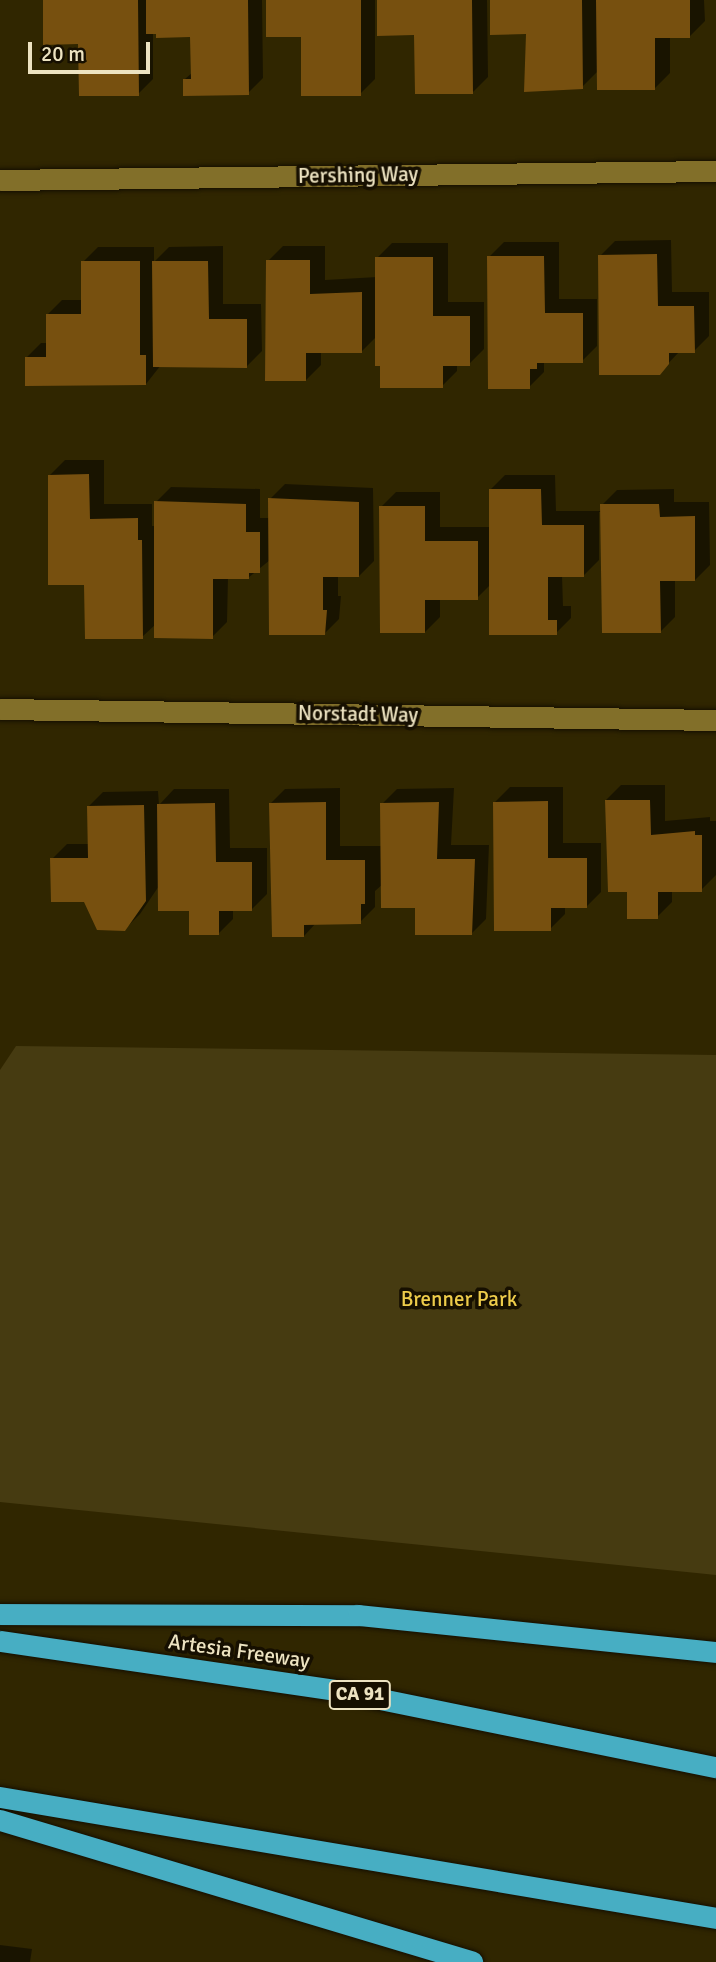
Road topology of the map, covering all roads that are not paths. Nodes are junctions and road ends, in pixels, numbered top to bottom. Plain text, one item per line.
1 (716, 171) edge
2 (0, 180) edge
3 (0, 709) edge
4 (716, 720) edge
5 (0, 1614) edge
6 (0, 1641) edge
7 (716, 1652) edge
8 (716, 1767) edge
9 (0, 1797) edge
10 (0, 1820) edge
11 (716, 1918) edge
12 (472, 1962) edge

1 - 2 street, Pershing Way
3 - 4 street, Norstadt Way
5 - 7 highway
6 - 8 highway, Artesia Freeway / CA 91
9 - 11 highway
10 - 12 highway

